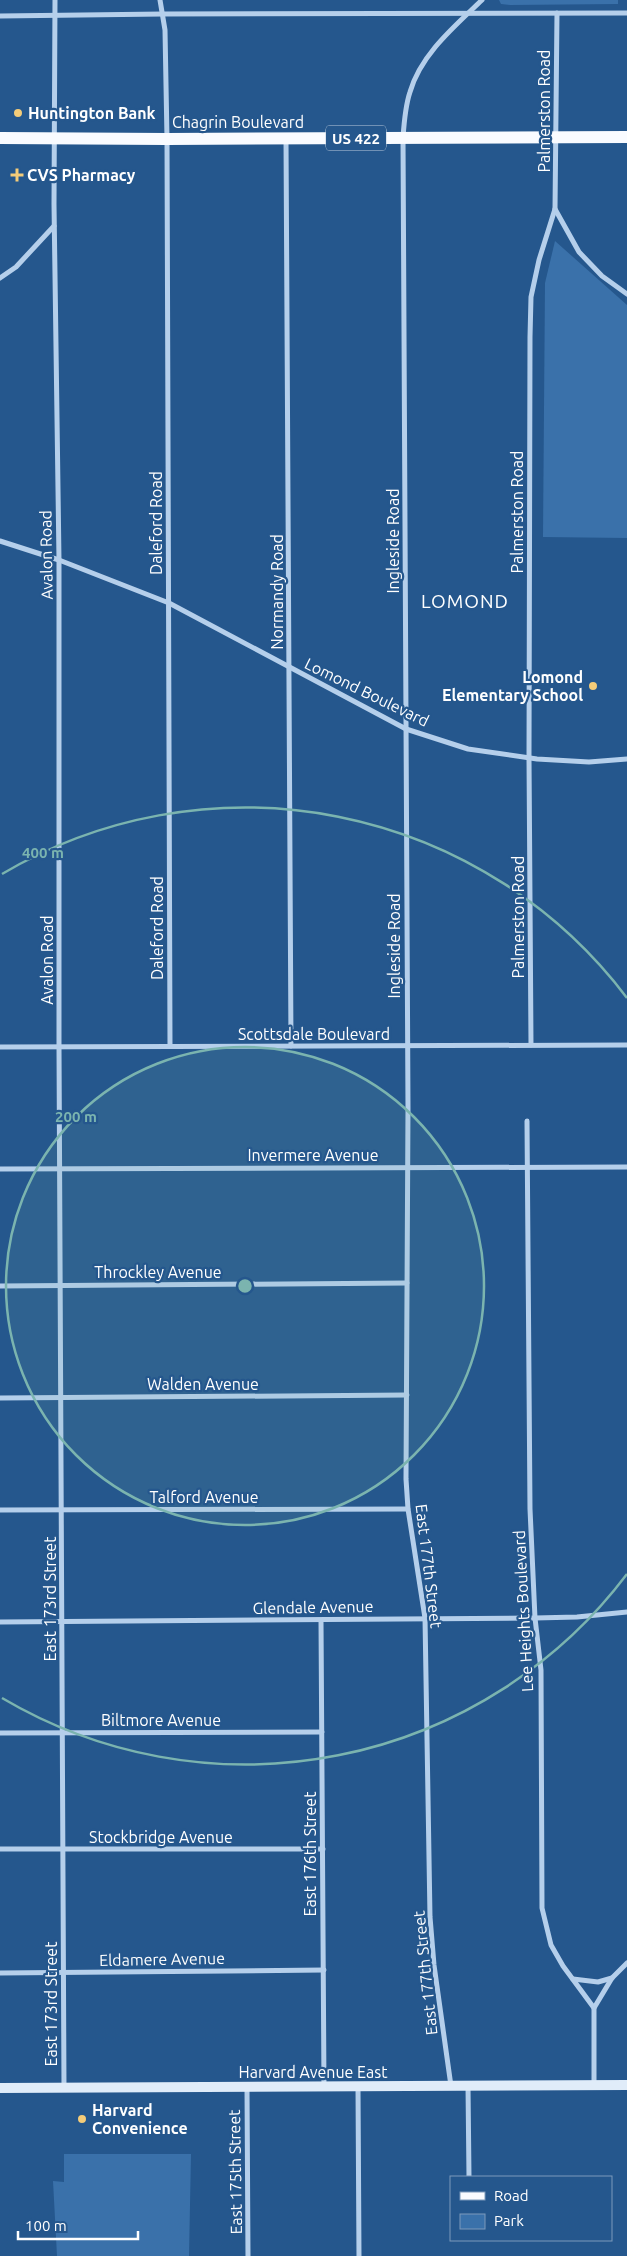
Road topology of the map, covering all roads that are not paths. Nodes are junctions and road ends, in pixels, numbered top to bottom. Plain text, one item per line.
1 (56, 0) edge
2 (160, 0) edge
3 (482, 0) edge
4 (468, 13) junction
5 (557, 13) junction
6 (627, 13) edge
7 (163, 14) junction
8 (0, 16) edge
9 (56, 16) junction
10 (627, 137) edge
11 (0, 138) edge
12 (54, 138) junction
13 (286, 138) junction
14 (402, 138) junction
15 (557, 138) junction
16 (167, 139) junction
17 (555, 210) junction
18 (54, 226) junction
19 (0, 278) edge
20 (627, 294) edge
21 (0, 541) edge
22 (59, 560) junction
23 (169, 603) junction
24 (290, 668) junction
25 (406, 729) junction
26 (529, 758) junction
27 (627, 759) edge
28 (531, 1045) junction
29 (627, 1045) edge
30 (170, 1046) junction
31 (291, 1046) junction
32 (407, 1046) junction
33 (0, 1047) edge
34 (59, 1047) junction
35 (408, 1108) joint
36 (60, 1111) joint
37 (527, 1122) dead end
38 (408, 1167) junction
39 (528, 1167) junction
40 (627, 1167) edge
41 (0, 1169) edge
42 (60, 1169) junction
43 (407, 1283) junction
44 (61, 1285) junction
45 (0, 1286) edge
46 (407, 1395) junction
47 (0, 1398) edge
48 (61, 1398) junction
49 (408, 1509) junction
50 (0, 1510) edge
51 (62, 1510) junction
52 (627, 1612) edge
53 (425, 1618) junction
54 (534, 1618) junction
55 (62, 1621) junction
56 (321, 1621) junction
57 (0, 1622) edge
58 (322, 1732) junction
59 (0, 1733) edge
60 (62, 1733) junction
61 (63, 1849) junction
62 (323, 1849) junction
63 (0, 1850) edge
64 (627, 1963) edge
65 (324, 1970) junction
66 (64, 1972) junction
67 (0, 1973) edge
68 (612, 1978) junction
69 (573, 1979) junction
70 (594, 2008) junction
71 (594, 2085) junction
72 (627, 2085) edge
73 (451, 2086) junction
74 (468, 2086) junction
75 (324, 2087) junction
76 (358, 2087) junction
77 (0, 2088) edge
78 (64, 2088) junction
79 (246, 2088) junction
80 (469, 2176) edge
81 (248, 2256) edge
82 (359, 2256) edge

1 - 9 street, Avalon Road
2 - 7 street, Daleford Road
3 - 4 street, Ingleside Road
4 - 5 street
4 - 7 street
4 - 14 street, Ingleside Road
5 - 6 street
5 - 15 street, Palmerston Road
7 - 9 street
7 - 16 street, Daleford Road
8 - 9 street
9 - 12 street, Avalon Road
10 - 15 main road, Chagrin Boulevard / US 422
11 - 12 main road, Chagrin Boulevard / US 422
12 - 16 main road, Chagrin Boulevard / US 422
12 - 18 street, Avalon Road
13 - 14 main road, Chagrin Boulevard / US 422
13 - 16 main road, Chagrin Boulevard / US 422
13 - 24 street, Normandy Road
14 - 15 main road, Chagrin Boulevard / US 422
14 - 25 street, Ingleside Road
15 - 17 street, Palmerston Road
16 - 23 street, Daleford Road
17 - 20 street
17 - 26 street, Palmerston Road
18 - 19 street
18 - 22 street, Avalon Road
21 - 22 street, Lomond Boulevard
22 - 23 street, Lomond Boulevard
22 - 34 street, Avalon Road
23 - 24 street, Lomond Boulevard
23 - 30 street, Daleford Road
24 - 25 street, Lomond Boulevard
24 - 31 street, Normandy Road
25 - 26 street, Lomond Boulevard
25 - 32 street, Ingleside Road
26 - 27 street, Lomond Boulevard
26 - 28 street, Palmerston Road
28 - 29 street, Scottsdale Boulevard
28 - 32 street, Scottsdale Boulevard
30 - 31 street, Scottsdale Boulevard
30 - 34 street, Scottsdale Boulevard
31 - 32 street, Scottsdale Boulevard
32 - 35 street, Ingleside Road
33 - 34 street, Scottsdale Boulevard
34 - 36 street, Avalon Road
35 - 38 street, East 177th Street
36 - 42 street, East 173rd Street
37 - 39 street, Lee Heights Boulevard
38 - 39 street, Invermere Avenue
38 - 42 street, Invermere Avenue
38 - 43 street, East 177th Street
39 - 40 street, Invermere Avenue
39 - 54 street, Lee Heights Boulevard
41 - 42 street, Invermere Avenue
42 - 44 street, East 173rd Street
43 - 44 street, Throckley Avenue
43 - 46 street, East 177th Street
44 - 45 street, Throckley Avenue
44 - 48 street, East 173rd Street
46 - 48 street, Walden Avenue
46 - 49 street, East 177th Street
47 - 48 street, Walden Avenue
48 - 51 street, East 173rd Street
49 - 51 street, Talford Avenue
49 - 53 street, East 177th Street
50 - 51 street, Talford Avenue
51 - 55 street, East 173rd Street
52 - 54 street, Glendale Avenue
53 - 54 street, Glendale Avenue
53 - 56 street, Glendale Avenue
53 - 73 street, East 177th Street
54 - 69 street, Lee Heights Boulevard
55 - 56 street, Glendale Avenue
55 - 57 street, Glendale Avenue
55 - 60 street, East 173rd Street
56 - 58 street, East 176th Street
58 - 60 street, Biltmore Avenue
58 - 62 street, East 176th Street
59 - 60 street, Biltmore Avenue
60 - 61 street, East 173rd Street
61 - 62 street, Stockbridge Avenue
61 - 63 street, Stockbridge Avenue
61 - 66 street, East 173rd Street
62 - 65 street, East 176th Street
64 - 68 street
65 - 66 street, Eldamere Avenue
65 - 75 street, East 176th Street
66 - 67 street, Eldamere Avenue
66 - 78 street, East 173rd Street
68 - 69 street
68 - 70 street
69 - 70 street, Lee Heights Boulevard
70 - 71 street
71 - 72 main road, Harvard Avenue East
71 - 74 main road, Harvard Avenue East
73 - 74 main road, Harvard Avenue East
73 - 76 main road, Harvard Avenue East
74 - 80 street
75 - 76 main road, Harvard Avenue East
75 - 79 main road, Harvard Avenue East
76 - 82 street
77 - 78 main road, Harvard Avenue East
78 - 79 main road, Harvard Avenue East
79 - 81 street, East 175th Street

